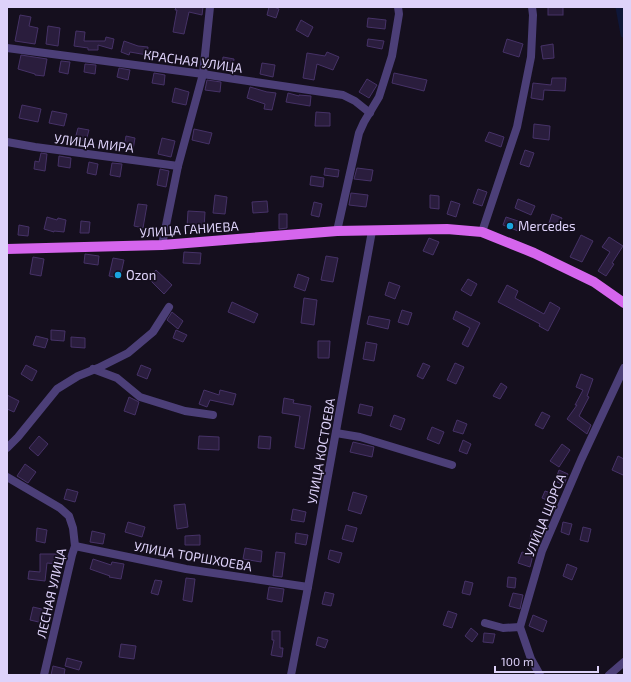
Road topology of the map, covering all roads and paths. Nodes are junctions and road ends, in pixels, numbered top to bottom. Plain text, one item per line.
1 (210, 7) edge
2 (398, 7) edge
3 (532, 7) edge
4 (7, 48) edge
5 (203, 74) junction
6 (370, 113) junction
7 (7, 142) edge
8 (178, 166) junction
9 (337, 231) junction
10 (372, 231) junction
11 (482, 232) junction
12 (162, 245) junction
13 (7, 249) edge
14 (624, 303) edge
15 (169, 307) dead end
16 (624, 368) edge
17 (94, 369) junction
18 (213, 415) dead end
19 (336, 433) junction
20 (7, 448) edge
21 (452, 465) dead end
22 (7, 477) edge
23 (75, 546) junction
24 (308, 587) junction
25 (485, 623) dead end
26 (520, 626) junction
27 (624, 662) edge
28 (44, 675) edge
29 (291, 675) edge
30 (540, 675) edge
31 (609, 675) edge

1 - 5 street
2 - 6 street
3 - 11 street
4 - 5 street, КРАСНАЯ УЛИЦА
5 - 6 street, КРАСНАЯ УЛИЦА
5 - 8 street
6 - 9 street
7 - 8 street, УЛИЦА МИРА
8 - 12 street
9 - 10 main road, УЛИЦА ГАНИЕВА
9 - 12 main road, УЛИЦА ГАНИЕВА
10 - 11 main road, УЛИЦА ГАНИЕВА
10 - 19 street, УЛИЦА КОСТОЕВА
11 - 14 main road, УЛИЦА ГАНИЕВА
12 - 13 main road, УЛИЦА ГАНИЕВА
15 - 17 street
16 - 26 street, УЛИЦА ЩОРСА
17 - 18 street
17 - 20 street
19 - 21 street
19 - 24 street, УЛИЦА КОСТОЕВА
22 - 23 street, ЛЕСНАЯ УЛИЦА
23 - 24 street, УЛИЦА ТОРШХОЕВА
23 - 28 street, ЛЕСНАЯ УЛИЦА
24 - 29 street, УЛИЦА КОСТОЕВА
25 - 26 street
26 - 30 street
27 - 31 street

